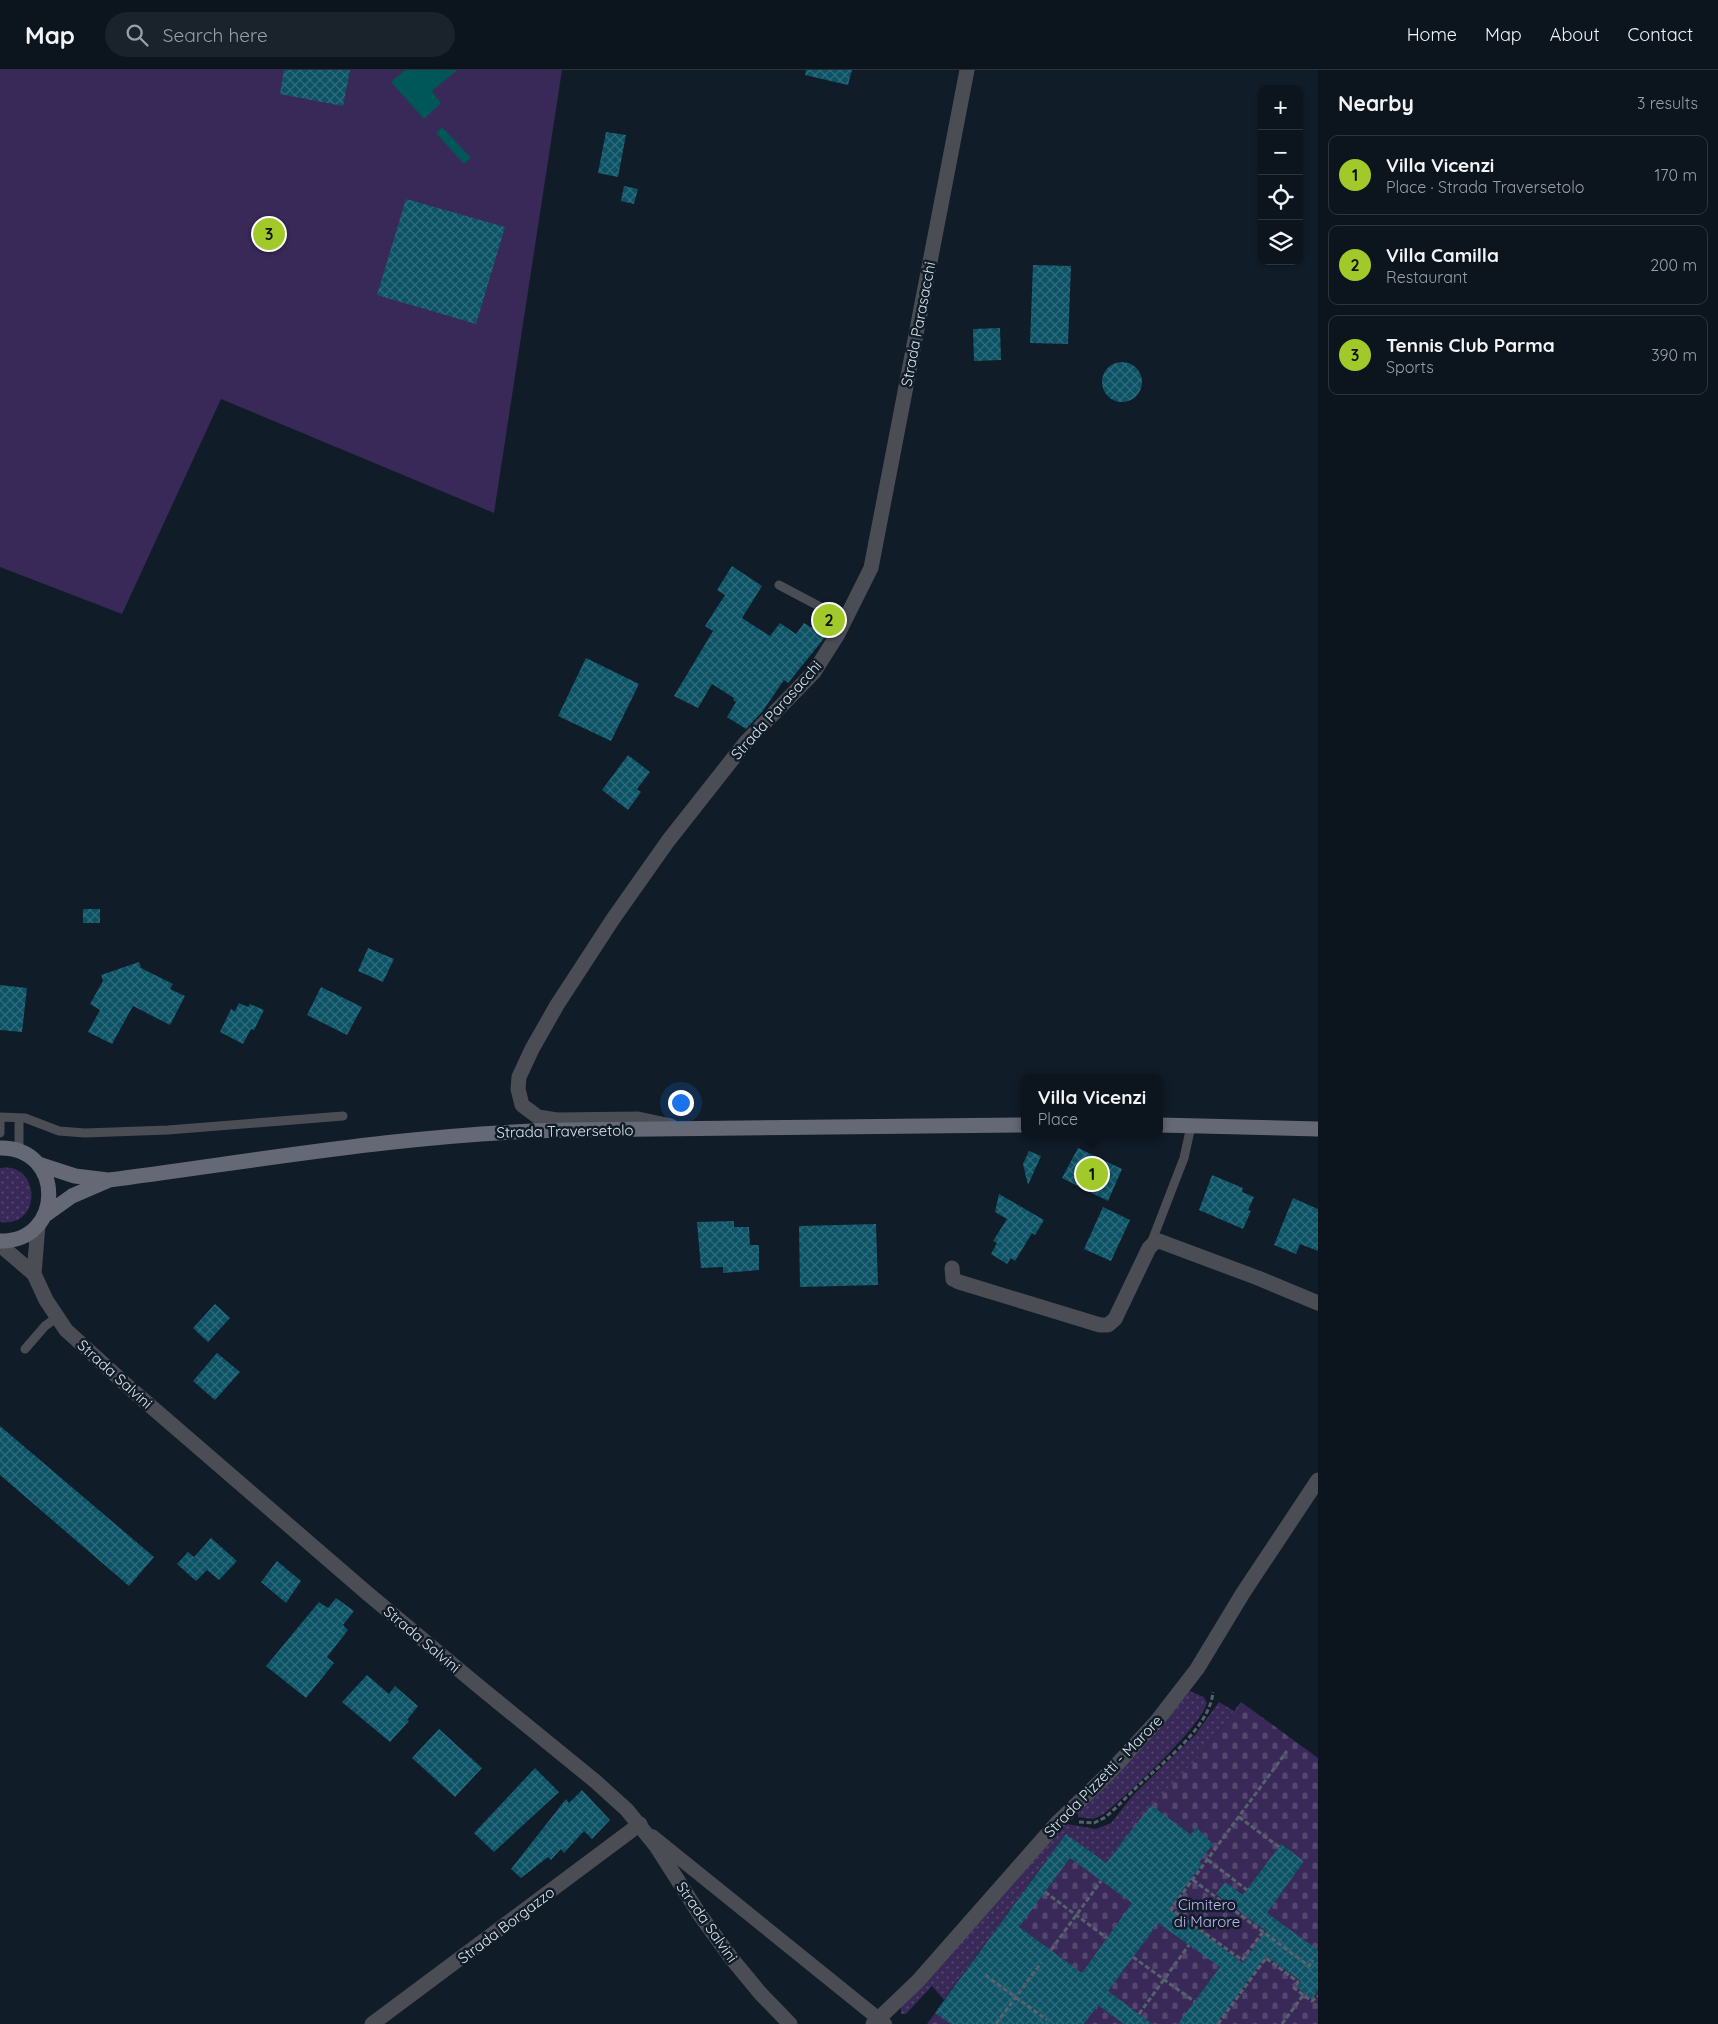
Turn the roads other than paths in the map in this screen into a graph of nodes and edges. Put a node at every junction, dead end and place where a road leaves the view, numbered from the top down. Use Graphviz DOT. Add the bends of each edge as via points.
graph roads {
  1 [pos="967,70"];
  2 [pos="779,585"];
  3 [pos="845,620"];
  4 [pos="343,1116"];
  5 [pos="0,1117"];
  6 [pos="19,1118"];
  7 [pos="1021,1125"];
  8 [pos="1163,1126"];
  9 [pos="1191,1126"];
  10 [pos="687,1129"];
  11 [pos="1318,1129"];
  12 [pos="0,1133"];
  13 [pos="0,1148"];
  14 [pos="19,1150"];
  15 [pos="38,1164"];
  16 [pos="109,1180"];
  17 [pos="41,1221"];
  18 [pos="0,1241"];
  19 [pos="0,1245"];
  20 [pos="1149,1248"];
  21 [pos="952,1268"];
  22 [pos="34,1274"];
  23 [pos="1318,1304"];
  24 [pos="56,1318"];
  25 [pos="25,1349"];
  26 [pos="1318,1480"];
  27 [pos="640,1824"];
  28 [pos="879,2022"];
  29 [pos="372,2024"];
  30 [pos="790,2024"];
  1 -- 3 [label="street, Strada Parasacchi" via="871,568"];
  2 -- 3 [label="lane"];
  3 -- 10 [label="street, Strada Parasacchi" via="814,672 746,742 618,911 557,1005 519,1077 522,1105 538,1117 557,1120 638,1119"];
  4 -- 6 [label="lane" via="85,1133 59,1131"];
  5 -- 6 [label="lane"];
  5 -- 12 [label="lane"];
  6 -- 14 [label="lane"];
  7 -- 10 [label="main road, Strada Traversetolo"];
  8 -- 9 [label="main road"];
  9 -- 11 [label="main road"];
  9 -- 20 [label="lane" via="1184,1158"];
  10 -- 16 [label="main road, Strada Traversetolo" via="520,1130 434,1136"];
  13 -- 14 [label="main road"];
  14 -- 15 [label="main road, Strada Traversetolo"];
  15 -- 16 [label="main road, Strada Traversetolo" via="75,1176"];
  15 -- 17 [label="main road, Strada Traversetolo" via="49,1184 50,1195"];
  16 -- 17 [label="main road, Strada Traversetolo" via="72,1196"];
  17 -- 18 [label="main road, Strada Traversetolo" via="21,1238"];
  17 -- 22 [label="street, Strada Salvini"];
  19 -- 22 [label="street, Strada Salvini"];
  20 -- 21 [label="street" via="1115,1319 1108,1325 959,1282 953,1279"];
  20 -- 23 [label="street" via="1154,1243 1165,1243"];
  22 -- 24 [label="street, Strada Salvini"];
  24 -- 25 [label="lane"];
  24 -- 27 [label="street, Strada Salvini" via="181,1432 405,1625 595,1781"];
  26 -- 28 [label="street, Strada Pizzetti - Marore" via="1186,1684 1139,1741 1066,1814"];
  27 -- 28 [label="street"];
  27 -- 29 [label="street, Strada Borgazzo"];
  27 -- 30 [label="street, Strada Salvini" via="732,1959"];
}
